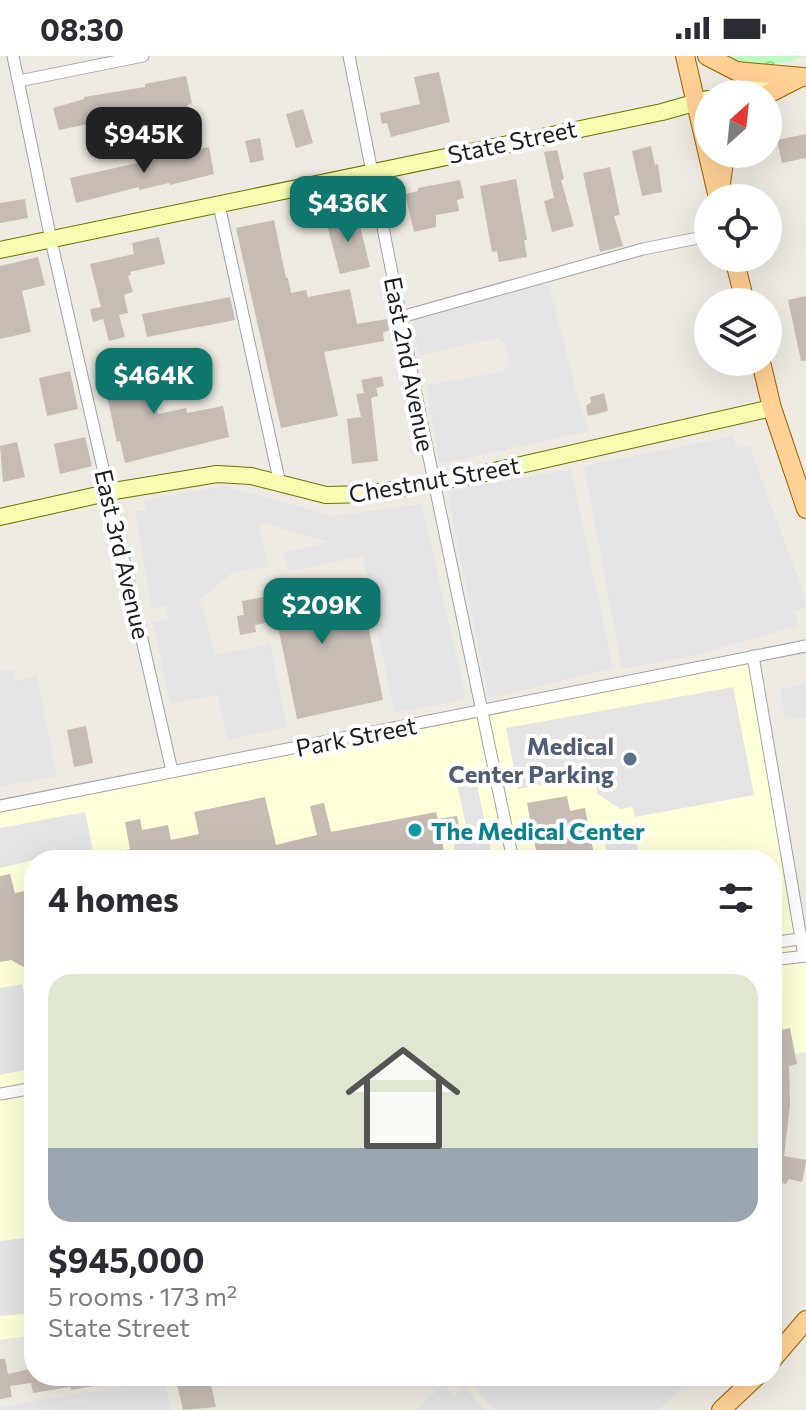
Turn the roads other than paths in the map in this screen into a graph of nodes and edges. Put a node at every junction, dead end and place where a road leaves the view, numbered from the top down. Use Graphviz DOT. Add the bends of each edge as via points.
graph roads {
  1 [pos="13,56"];
  2 [pos="143,56"];
  3 [pos="349,56"];
  4 [pos="685,56"];
  5 [pos="707,56"];
  6 [pos="804,76"];
  7 [pos="19,81"];
  8 [pos="694,81"];
  9 [pos="782,81"];
  10 [pos="782,87"];
  11 [pos="694,102"];
  12 [pos="372,171"];
  13 [pos="219,205"];
  14 [pos="694,239"];
  15 [pos="51,240"];
  16 [pos="0,250"];
  17 [pos="401,317"];
  18 [pos="764,376"];
  19 [pos="772,408"];
  20 [pos="435,482"];
  21 [pos="280,484"];
  22 [pos="109,493"];
  23 [pos="806,509"];
  24 [pos="0,517"];
  25 [pos="806,646"];
  26 [pos="753,656"];
  27 [pos="483,711"];
  28 [pos="172,771"];
  29 [pos="0,806"];
  30 [pos="511,850"];
  31 [pos="803,938"];
  32 [pos="782,941"];
  33 [pos="805,956"];
  34 [pos="782,959"];
  35 [pos="24,1090"];
  36 [pos="0,1094"];
  37 [pos="806,1320"];
  38 [pos="782,1348"];
  39 [pos="746,1386"];
  40 [pos="721,1410"];
  1 -- 7 [label="street, East 3rd Avenue"];
  2 -- 7 [label="street"];
  3 -- 12 [label="street, East 2nd Avenue"];
  4 -- 8 [label="main road"];
  5 -- 6 [label="main road" via="736,71"];
  6 -- 9 [label="street"];
  6 -- 10 [label="main road"];
  7 -- 15 [label="street, East 3rd Avenue"];
  11 -- 12 [label="street, State Street"];
  12 -- 13 [label="street, State Street"];
  12 -- 17 [label="street, East 2nd Avenue"];
  13 -- 15 [label="street, State Street"];
  13 -- 21 [label="street"];
  14 -- 17 [label="street"];
  15 -- 16 [label="street, State Street"];
  15 -- 22 [label="street, East 3rd Avenue"];
  17 -- 20 [label="street, East 2nd Avenue"];
  18 -- 19 [label="main road"];
  19 -- 20 [label="street, Chestnut Street"];
  19 -- 23 [label="main road"];
  20 -- 21 [label="street, Chestnut Street" via="336,496"];
  20 -- 27 [label="street, East 2nd Avenue"];
  21 -- 22 [label="street, Chestnut Street" via="217,474"];
  22 -- 24 [label="street, Chestnut Street"];
  22 -- 28 [label="street, East 3rd Avenue"];
  25 -- 26 [label="street, Park Street"];
  26 -- 27 [label="street, Park Street"];
  26 -- 31 [label="street"];
  27 -- 28 [label="street, Park Street"];
  27 -- 30 [label="street, East 2nd Avenue"];
  28 -- 29 [label="street, Park Street"];
  31 -- 32 [label="street"];
  31 -- 33 [label="street"];
  33 -- 34 [label="street"];
  35 -- 36 [label="street"];
  37 -- 38 [label="main road"];
  39 -- 40 [label="main road"];
}
